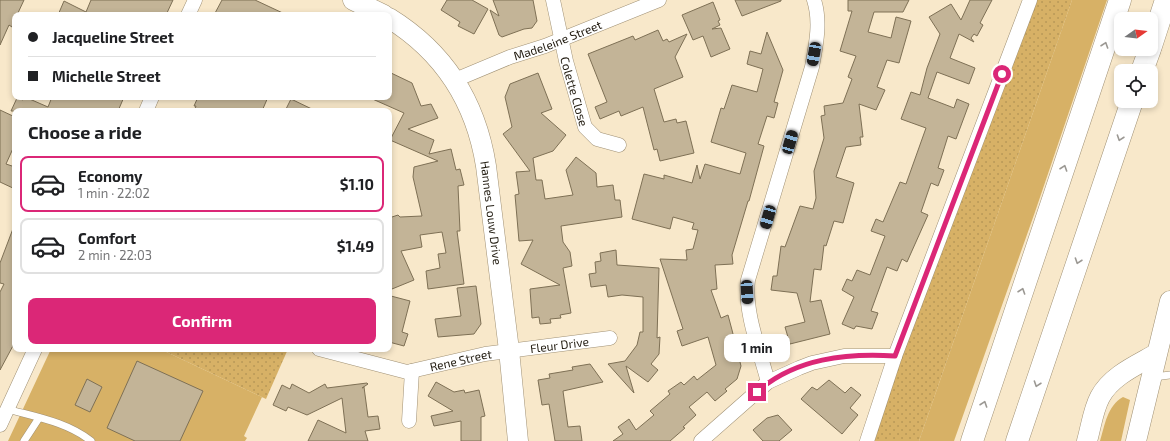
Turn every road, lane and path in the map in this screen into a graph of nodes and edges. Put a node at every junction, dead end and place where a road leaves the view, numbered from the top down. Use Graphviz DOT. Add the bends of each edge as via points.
graph roads {
  1 [pos="195,0"];
  2 [pos="353,0"];
  3 [pos="553,0"];
  4 [pos="659,0"];
  5 [pos="814,0"];
  6 [pos="1030,0"];
  7 [pos="1120,0"];
  8 [pos="1166,0"];
  9 [pos="189,12"];
  10 [pos="378,12"];
  11 [pos="392,20"];
  12 [pos="1158,25"];
  13 [pos="561,40"];
  14 [pos="455,80"];
  15 [pos="1130,108"];
  16 [pos="619,145"];
  17 [pos="1170,300"];
  18 [pos="610,338"];
  19 [pos="509,350"];
  20 [pos="33,352"];
  21 [pos="344,352"];
  22 [pos="360,354"];
  23 [pos="1160,354"];
  24 [pos="895,356"];
  25 [pos="1129,370"];
  26 [pos="412,371"];
  27 [pos="1160,376"];
  28 [pos="768,382"];
  29 [pos="4,407"];
  30 [pos="39,418"];
  31 [pos="409,421"];
  32 [pos="0,425"];
  33 [pos="24,441"];
  34 [pos="91,441"];
  35 [pos="518,441"];
  36 [pos="701,441"];
  37 [pos="867,441"];
  38 [pos="972,441"];
  39 [pos="1018,441"];
  40 [pos="1087,441"];
  41 [pos="1136,441"];
  1 -- 9 [label="street"];
  2 -- 10 [label="street"];
  3 -- 13 [label="street, Colette Close"];
  4 -- 13 [label="street, Madeleine Street"];
  5 -- 28 [label="street" via="818,20 812,67 748,280 749,308"];
  6 -- 24 [label="street"];
  38 -- 7 [label="highway, one-way"];
  8 -- 12 [label="highway"];
  11 -- 14 [label="street, Hannes Louw Drive" via="424,46"];
  13 -- 14 [label="street, Madeleine Street" via="510,57"];
  13 -- 16 [label="street, Colette Close" via="585,127 597,140"];
  14 -- 19 [label="street, Hannes Louw Drive" via="471,111 484,151"];
  15 -- 39 [label="highway, one-way"];
  17 -- 23 [label="street"];
  18 -- 19 [label="street, Fleur Drive"];
  19 -- 26 [label="street, Rene Street" via="467,357"];
  19 -- 35 [label="street, Hannes Louw Drive"];
  20 -- 29 [label="street"];
  21 -- 22 [label="street, Rene Street"];
  22 -- 26 [label="street, Rene Street" via="402,372"];
  23 -- 25 [label="street"];
  23 -- 27 [label="street"];
  24 -- 28 [label="street" via="856,355 833,358 812,363"];
  24 -- 37 [label="street"];
  25 -- 27 [label="street"];
  25 -- 40 [label="street" via="1103,392"];
  26 -- 31 [label="street, Rene Street"];
  27 -- 41 [label="street"];
  28 -- 36 [label="street"];
  29 -- 30 [label="lane"];
  29 -- 32 [label="street"];
  30 -- 33 [label="lane"];
  30 -- 34 [label="lane" via="70,429"];
}
